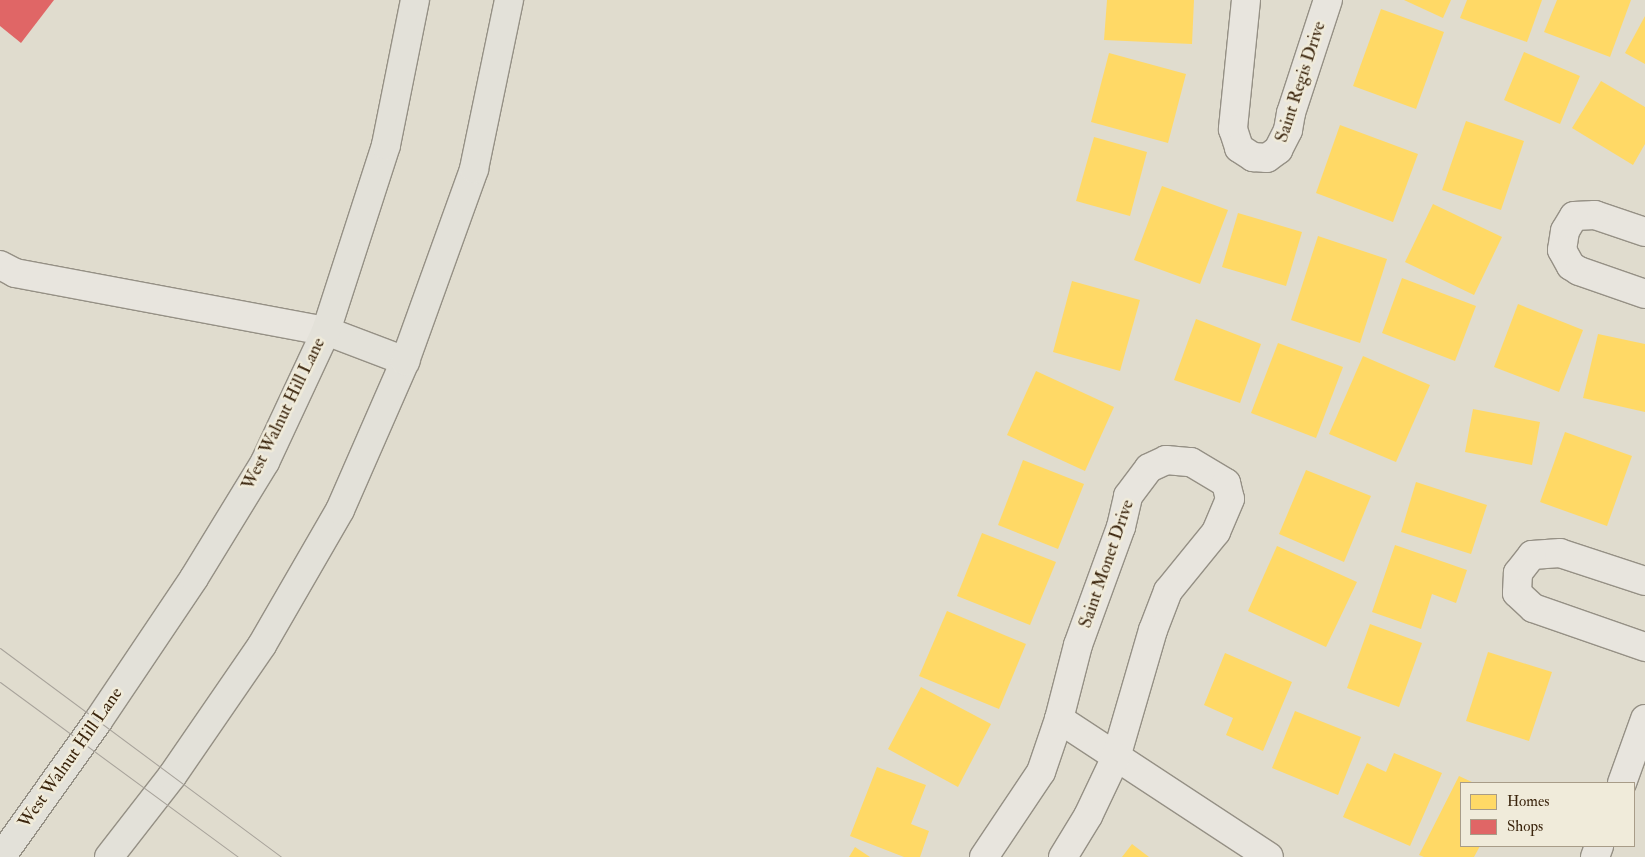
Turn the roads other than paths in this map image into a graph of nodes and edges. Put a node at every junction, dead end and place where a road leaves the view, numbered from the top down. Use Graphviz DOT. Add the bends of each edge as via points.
graph roads {
  1 [pos="415,0"];
  2 [pos="509,0"];
  3 [pos="1246,0"];
  4 [pos="1328,0"];
  5 [pos="1645,232"];
  6 [pos="0,265"];
  7 [pos="1645,294"];
  8 [pos="326,331"];
  9 [pos="405,361"];
  10 [pos="1645,581"];
  11 [pos="1645,646"];
  12 [pos="1060,719"];
  13 [pos="1645,719"];
  14 [pos="1116,757"];
  15 [pos="1622,782"];
  16 [pos="1,857"];
  17 [pos="110,857"];
  18 [pos="984,857"];
  19 [pos="1063,857"];
  20 [pos="1269,857"];
  1 -- 8 [label="main road, West Walnut Hill Lane" via="386,145"];
  2 -- 9 [label="main road" via="474,170"];
  3 -- 4 [label="street, Saint Regis Drive" via="1233,129 1239,148 1254,157 1267,158 1278,150 1288,130"];
  5 -- 7 [label="street" via="1595,215 1574,216 1565,231 1562,250 1571,266 1579,271"];
  6 -- 8 [label="street" via="15,273"];
  8 -- 9 [label="main road"];
  8 -- 16 [label="main road, West Walnut Hill Lane" via="265,462 194,578"];
  9 -- 17 [label="main road" via="340,510 262,645 172,776"];
  10 -- 11 [label="street" via="1560,553 1532,555 1518,573 1517,594 1533,608"];
  12 -- 14 [label="street"];
  12 -- 14 [label="street, Saint Monet Drive" via="1078,645 1121,527 1128,496 1149,468 1166,460 1191,462 1216,475 1226,482 1230,499 1216,532 1168,591 1153,630"];
  12 -- 18 [label="street, Saint Monet Drive" via="1041,772"];
  13 -- 15 [label="street"];
  14 -- 19 [label="street, Saint Monet Drive" via="1088,816"];
  14 -- 20 [label="street"];
}
